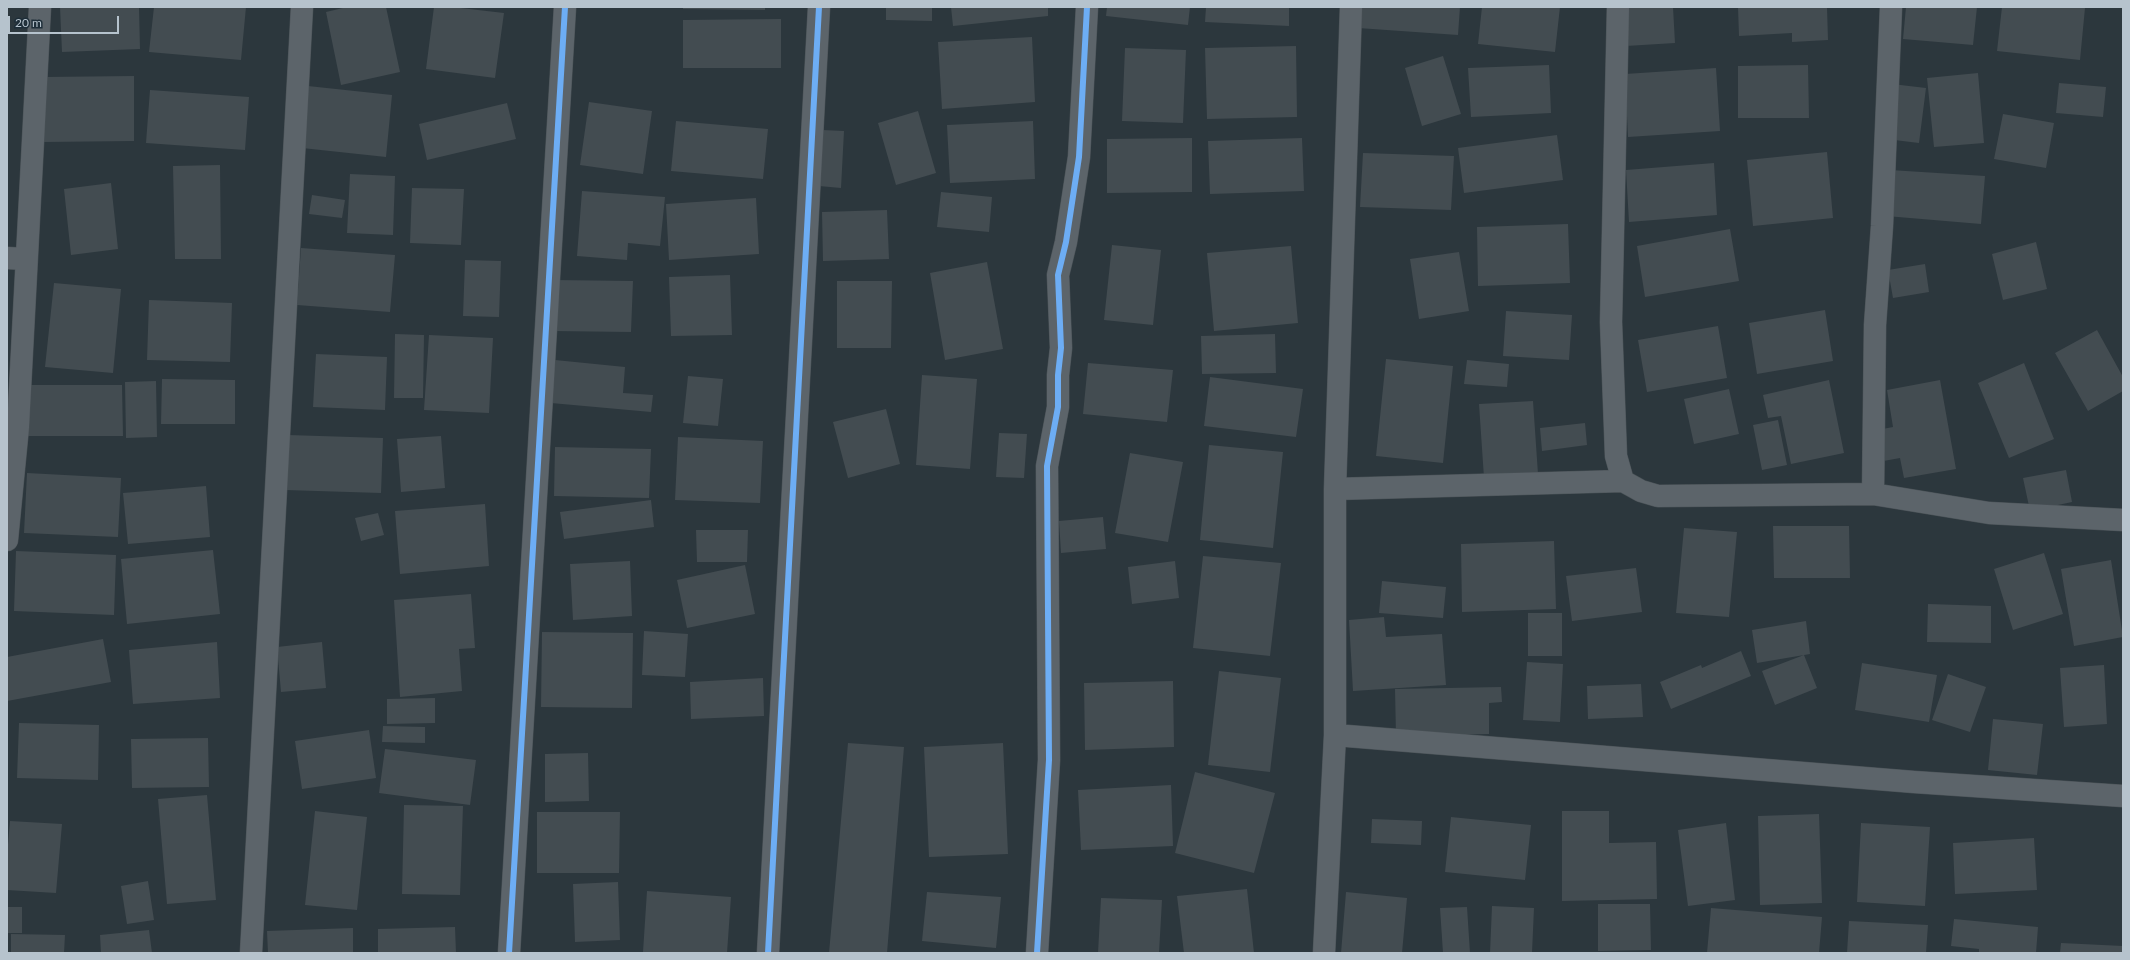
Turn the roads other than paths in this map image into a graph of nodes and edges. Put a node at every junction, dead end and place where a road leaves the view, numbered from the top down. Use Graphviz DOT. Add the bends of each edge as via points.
graph roads {
  1 [pos="40,7"];
  2 [pos="302,7"];
  3 [pos="565,7"];
  4 [pos="819,7"];
  5 [pos="1087,7"];
  6 [pos="1351,7"];
  7 [pos="1618,7"];
  8 [pos="1891,7"];
  9 [pos="17,259"];
  10 [pos="1623,480"];
  11 [pos="1335,489"];
  12 [pos="1873,494"];
  13 [pos="2123,520"];
  14 [pos="7,540"];
  15 [pos="1335,735"];
  16 [pos="2123,796"];
  17 [pos="251,953"];
  18 [pos="509,953"];
  19 [pos="768,953"];
  20 [pos="1037,953"];
  21 [pos="1324,953"];
  1 -- 9 [label="street"];
  2 -- 17 [label="street"];
  3 -- 18 [label="street"];
  4 -- 19 [label="street"];
  5 -- 20 [label="street" via="1079,157 1066,242 1058,275 1061,348 1058,407 1047,466 1049,760"];
  6 -- 11 [label="street"];
  7 -- 10 [label="street" via="1611,322 1616,456"];
  8 -- 12 [label="street" via="1882,226 1875,325"];
  9 -- 14 [label="street" via="18,427"];
  10 -- 11 [label="street"];
  10 -- 12 [label="street" via="1641,491 1658,496"];
  11 -- 15 [label="street"];
  12 -- 13 [label="street" via="1989,513"];
  15 -- 16 [label="street" via="1906,782"];
  15 -- 21 [label="street"];
}
